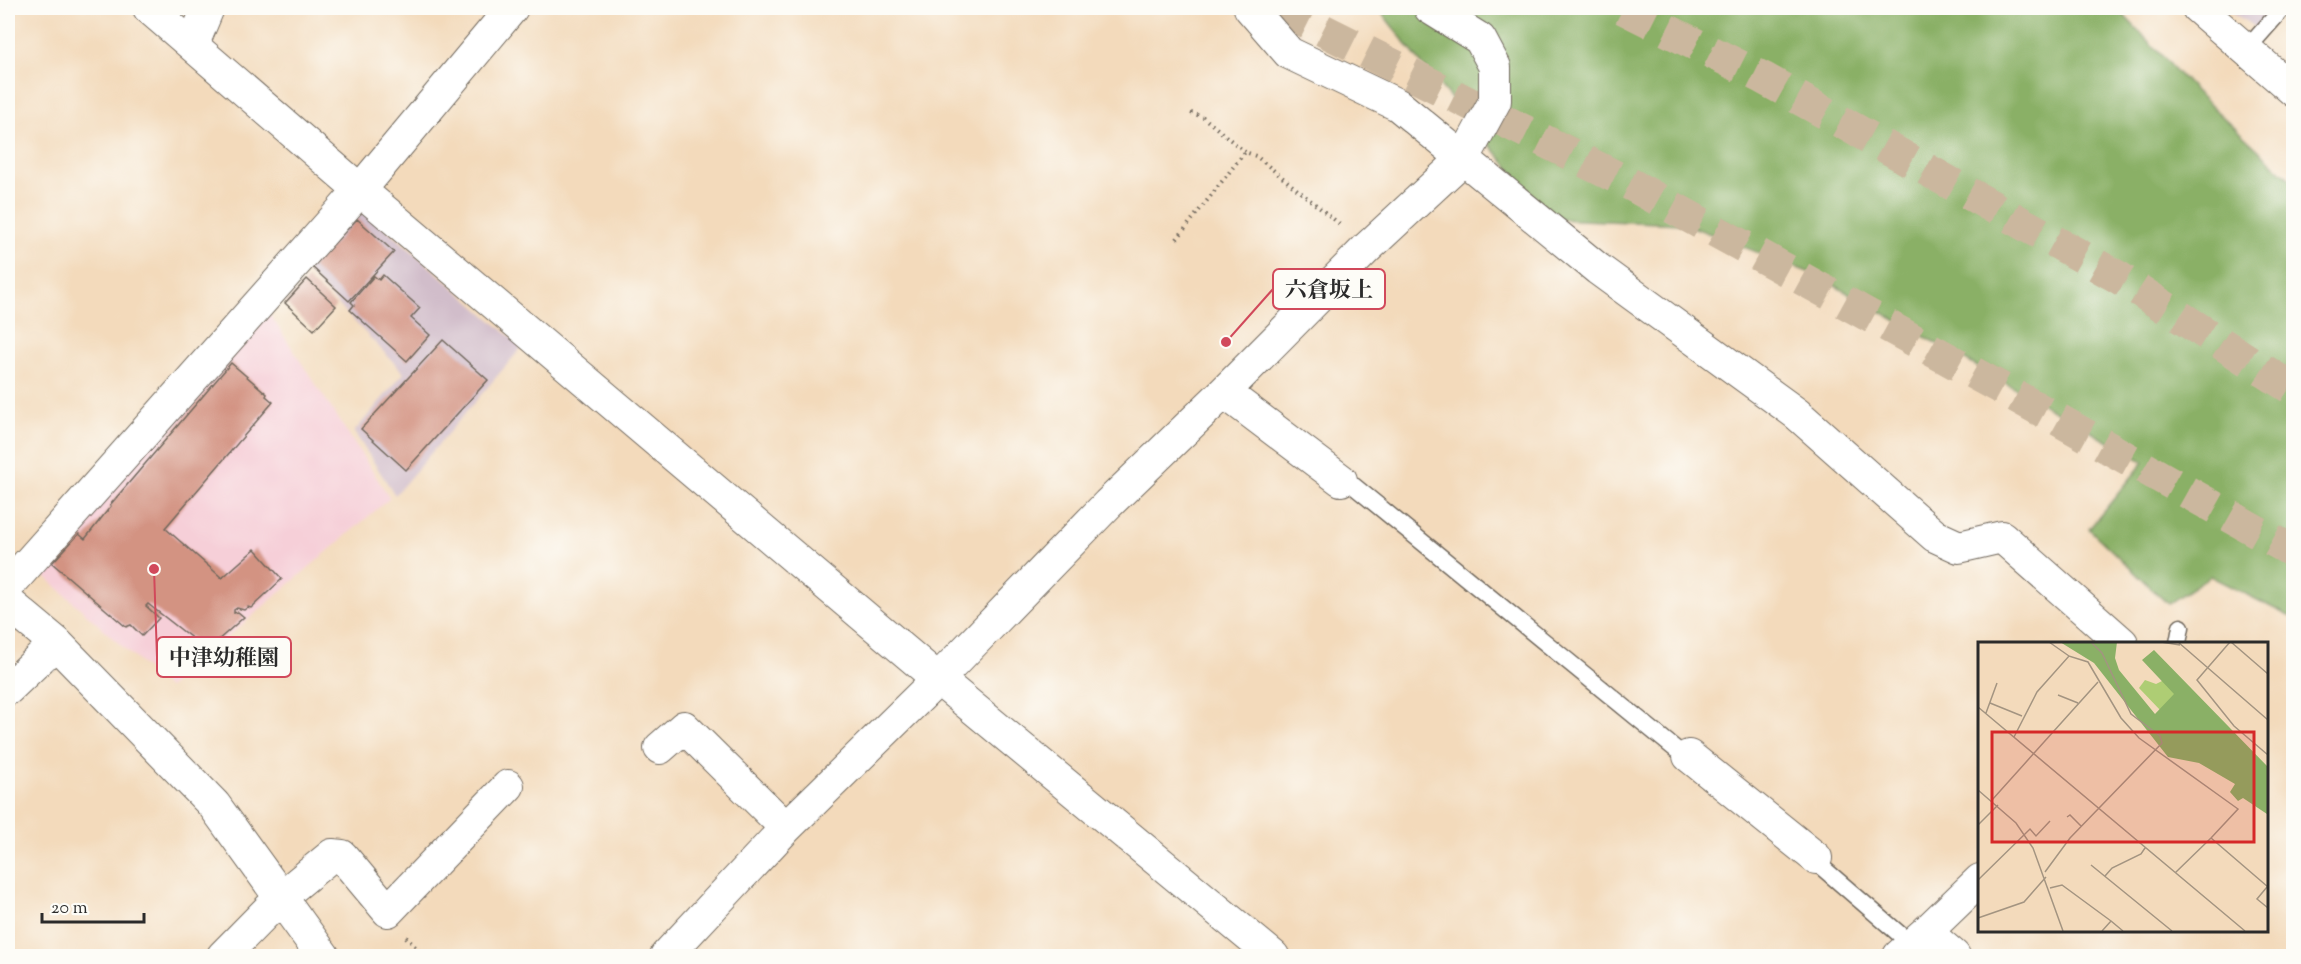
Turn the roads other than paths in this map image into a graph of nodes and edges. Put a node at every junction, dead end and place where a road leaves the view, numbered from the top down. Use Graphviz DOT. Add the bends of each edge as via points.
graph roads {
  1 [pos="149,8"];
  2 [pos="208,8"];
  3 [pos="512,8"];
  4 [pos="1250,8"];
  5 [pos="1430,8"];
  6 [pos="2198,8"];
  7 [pos="2283,8"];
  8 [pos="193,44"];
  9 [pos="2246,50"];
  10 [pos="2294,91"];
  11 [pos="1464,158"];
  12 [pos="360,190"];
  13 [pos="1224,392"];
  14 [pos="1341,480"];
  15 [pos="8,586"];
  16 [pos="8,603"];
  17 [pos="2121,642"];
  18 [pos="56,643"];
  19 [pos="938,679"];
  20 [pos="8,689"];
  21 [pos="660,748"];
  22 [pos="1689,756"];
  23 [pos="508,786"];
  24 [pos="786,828"];
  25 [pos="1816,858"];
  26 [pos="1978,882"];
  27 [pos="281,897"];
  28 [pos="1912,944"];
  29 [pos="223,957"];
  30 [pos="323,957"];
  31 [pos="666,957"];
  32 [pos="1273,957"];
  33 [pos="1954,957"];
  1 -- 8 [label="street"];
  2 -- 8 [label="street"];
  3 -- 12 [label="street"];
  4 -- 11 [label="street" via="1289,53 1398,105"];
  5 -- 11 [label="street" via="1480,39 1495,68 1495,101"];
  6 -- 9 [label="street"];
  7 -- 9 [label="lane"];
  8 -- 12 [label="street"];
  9 -- 10 [label="street"];
  11 -- 13 [label="street" via="1367,248"];
  11 -- 17 [label="street" via="1598,269 1797,414 1935,536 1959,546 2002,537"];
  12 -- 15 [label="street"];
  12 -- 19 [label="street"];
  13 -- 14 [label="street"];
  13 -- 19 [label="street" via="1108,504"];
  14 -- 22 [label="lane" via="1349,482 1684,756"];
  16 -- 18 [label="street"];
  18 -- 20 [label="street"];
  18 -- 27 [label="street" via="214,805"];
  19 -- 24 [label="street"];
  19 -- 32 [label="street"];
  21 -- 24 [label="street" via="684,727"];
  22 -- 25 [label="street"];
  23 -- 27 [label="street" via="388,911 342,856 332,855"];
  24 -- 31 [label="street"];
  25 -- 28 [label="lane" via="1817,863"];
  26 -- 28 [label="street"];
  27 -- 29 [label="street"];
  27 -- 30 [label="street"];
  28 -- 33 [label="street"];
}
